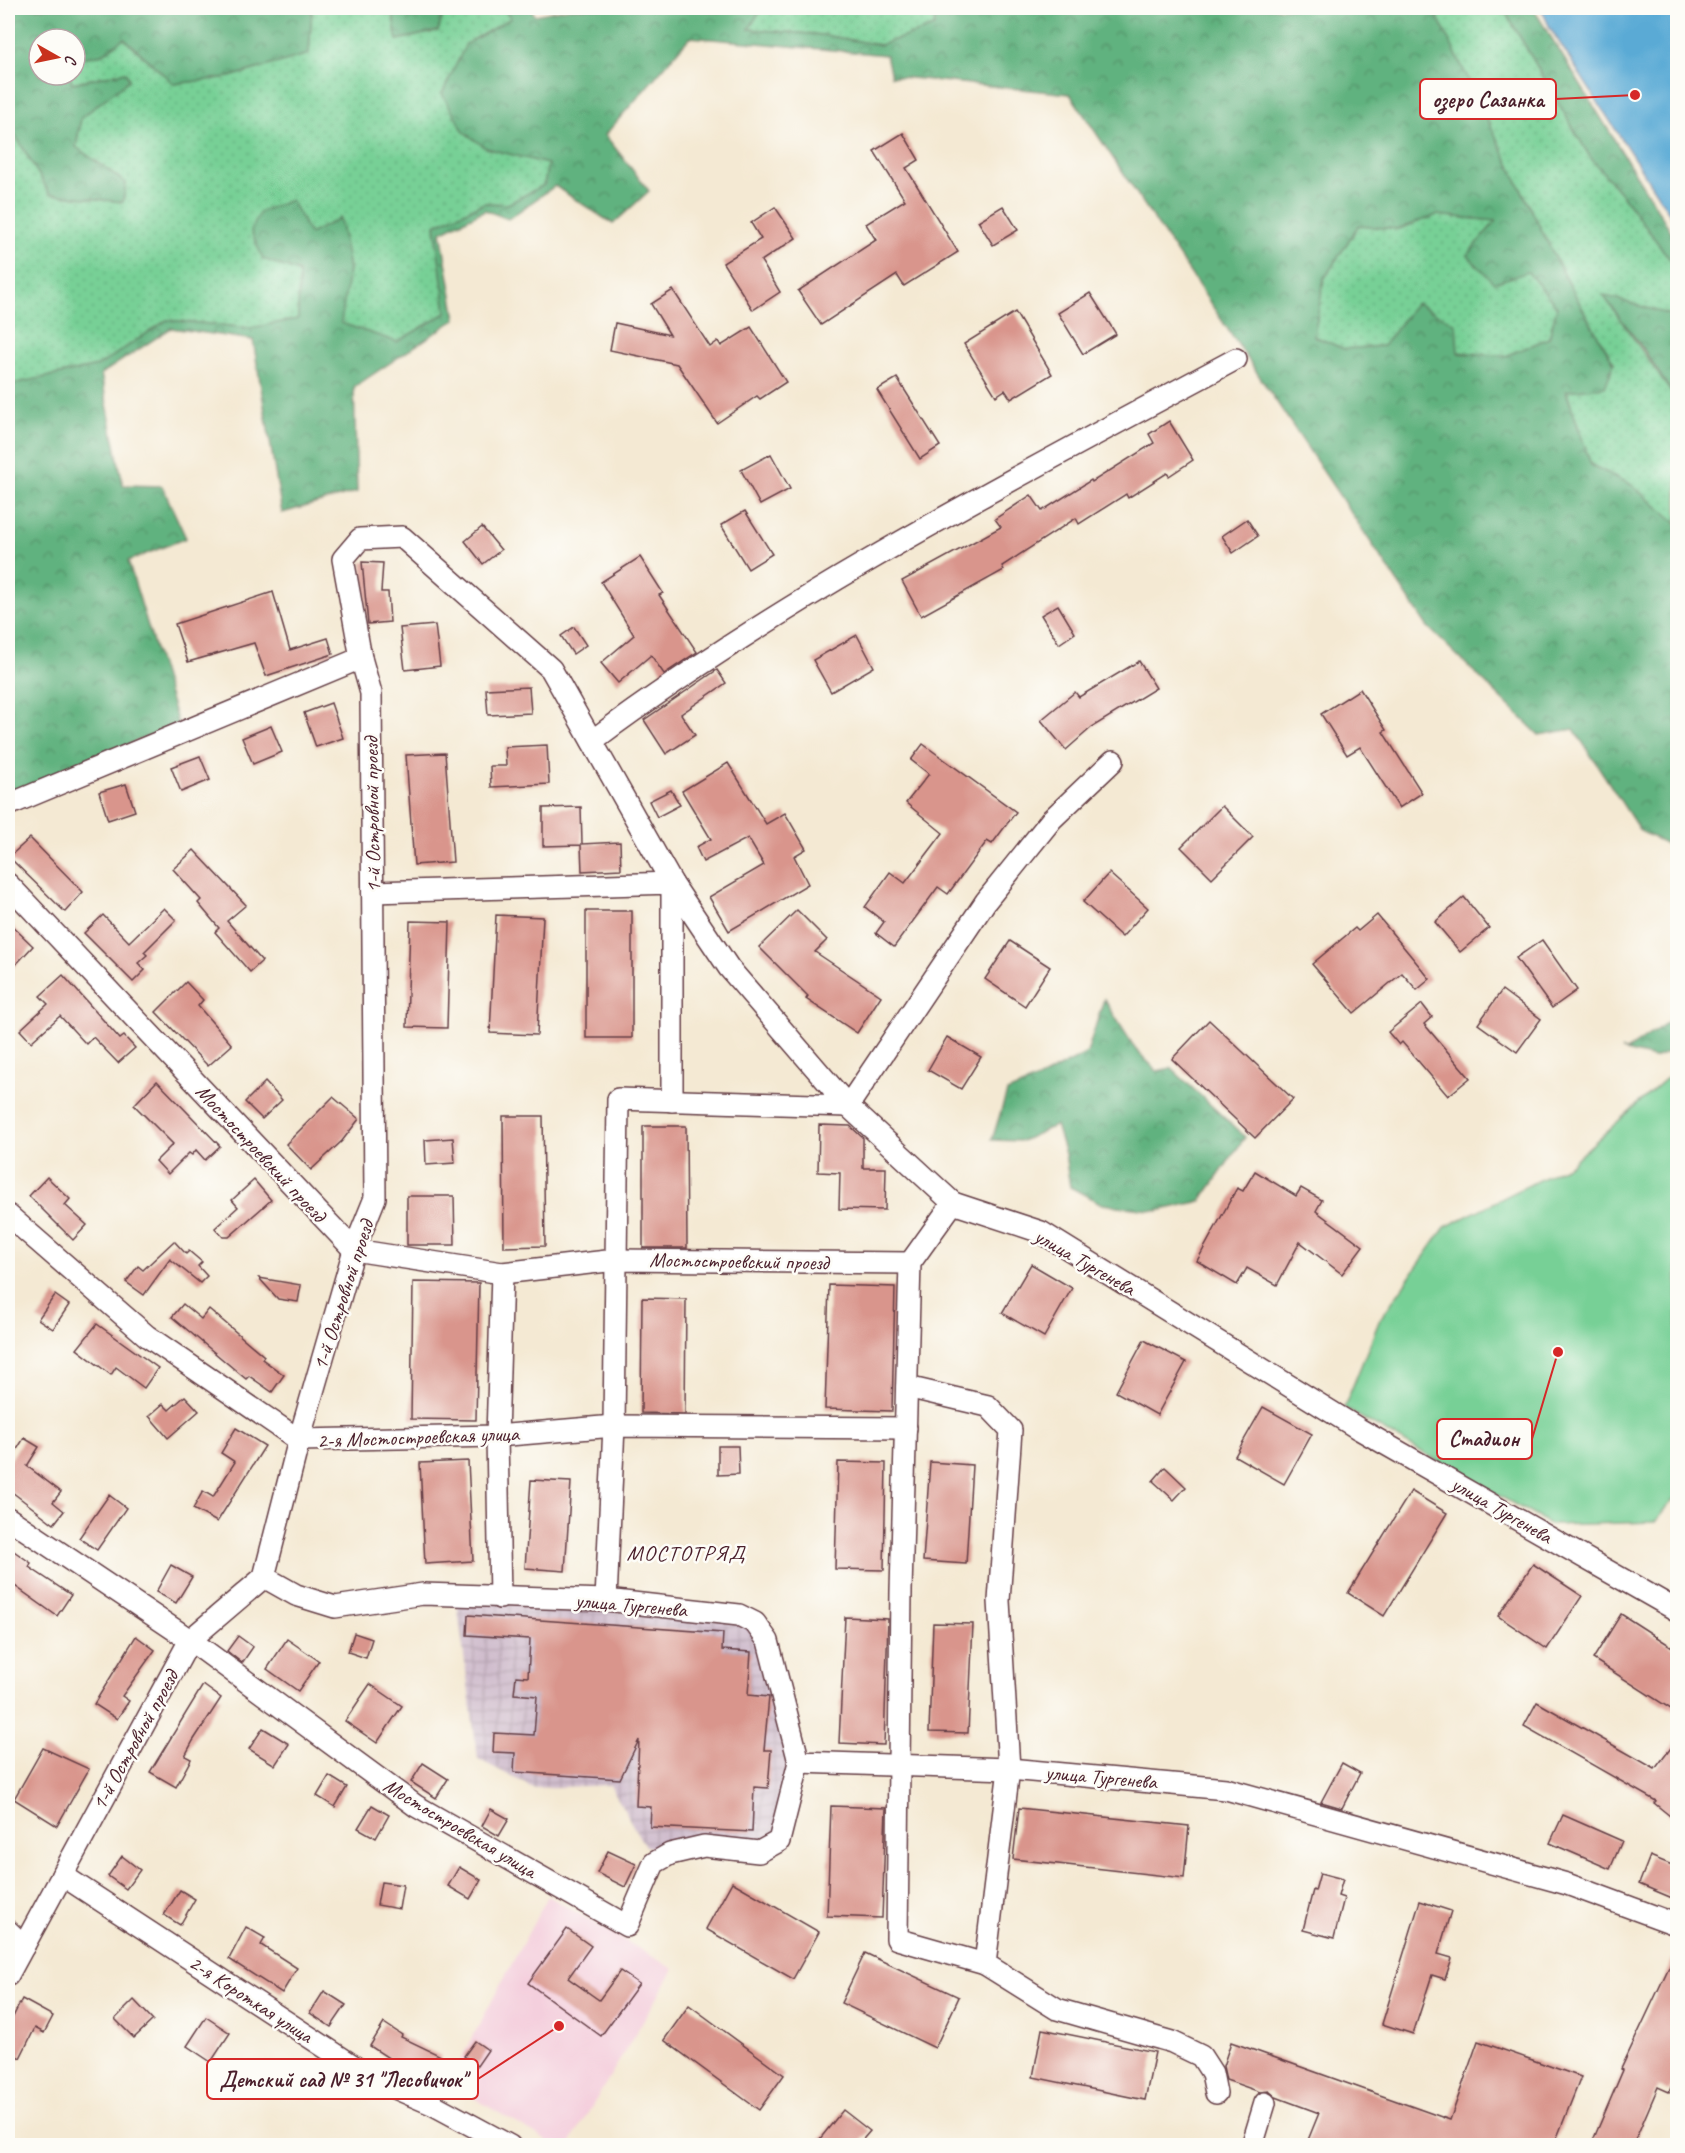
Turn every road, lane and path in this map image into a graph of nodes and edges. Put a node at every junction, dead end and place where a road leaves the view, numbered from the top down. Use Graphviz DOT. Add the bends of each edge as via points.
graph roads {
  1 [pos="1236,359"];
  2 [pos="361,658"];
  3 [pos="592,741"];
  4 [pos="1113,761"];
  5 [pos="8,805"];
  6 [pos="672,883"];
  7 [pos="8,884"];
  8 [pos="373,892"];
  9 [pos="672,1101"];
  10 [pos="849,1106"];
  11 [pos="952,1203"];
  12 [pos="8,1215"];
  13 [pos="354,1250"];
  14 [pos="616,1260"];
  15 [pos="910,1263"];
  16 [pos="502,1273"];
  17 [pos="907,1387"];
  18 [pos="614,1426"];
  19 [pos="906,1428"];
  20 [pos="497,1436"];
  21 [pos="298,1440"];
  22 [pos="8,1518"];
  23 [pos="264,1577"];
  24 [pos="500,1598"];
  25 [pos="606,1600"];
  26 [pos="1677,1611"];
  27 [pos="190,1641"];
  28 [pos="799,1762"];
  29 [pos="899,1767"];
  30 [pos="1009,1769"];
  31 [pos="62,1875"];
  32 [pos="1677,1925"];
  33 [pos="8,1931"];
  34 [pos="24,1946"];
  35 [pos="985,1964"];
  36 [pos="8,1975"];
  37 [pos="1216,2093"];
  38 [pos="1265,2103"];
  39 [pos="510,2145"];
  40 [pos="1252,2145"];
  1 -- 3 [label="street" via="987,493 740,638"];
  2 -- 3 [label="street, 1-й Островной проезд" via="343,559 360,538 402,537 551,669"];
  2 -- 5 [label="street"];
  2 -- 8 [label="street, 1-й Островной проезд" via="371,693"];
  3 -- 6 [label="street"];
  4 -- 10 [label="street" via="1053,819 986,901"];
  6 -- 8 [label="street"];
  6 -- 9 [label="street"];
  6 -- 10 [label="street" via="729,968"];
  7 -- 13 [label="street, Мостостроевский проезд"];
  8 -- 13 [label="street, 1-й Островной проезд" via="375,1198"];
  9 -- 10 [label="street"];
  9 -- 14 [label="street" via="618,1099"];
  10 -- 11 [label="street"];
  11 -- 15 [label="street"];
  11 -- 26 [label="street, улица Тургенева" via="1041,1232 1359,1429"];
  12 -- 21 [label="street, 2-я Мостостроевская улица" via="147,1336"];
  13 -- 16 [label="street, Мостостроевский проезд"];
  13 -- 21 [label="street, 1-й Островной проезд"];
  14 -- 15 [label="street, Мостостроевский проезд"];
  14 -- 16 [label="street, Мостостроевский проезд"];
  14 -- 18 [label="street"];
  15 -- 17 [label="street"];
  16 -- 20 [label="street"];
  17 -- 19 [label="street"];
  17 -- 30 [label="street" via="988,1406 1011,1430 999,1601"];
  18 -- 19 [label="street, 2-я Мостостроевская улица"];
  18 -- 20 [label="street, 2-я Мостостроевская улица"];
  18 -- 25 [label="street"];
  19 -- 29 [label="street"];
  20 -- 21 [label="street, 2-я Мостостроевская улица"];
  20 -- 24 [label="street"];
  21 -- 23 [label="street, 1-й Островной проезд"];
  22 -- 27 [label="street, Мостостроевская улица"];
  23 -- 24 [label="street, улица Тургенева" via="297,1595 335,1607 423,1594"];
  23 -- 27 [label="street, 1-й Островной проезд"];
  24 -- 25 [label="street, улица Тургенева"];
  25 -- 28 [label="street, улица Тургенева" via="739,1615 755,1623 768,1641"];
  27 -- 28 [label="street, Мостостроевская улица" via="416,1806 627,1926 654,1863 670,1854 704,1846 759,1852 779,1841"];
  27 -- 31 [label="street, 1-й Островной проезд"];
  28 -- 29 [label="street, улица Тургенева"];
  29 -- 30 [label="street, улица Тургенева"];
  29 -- 35 [label="street" via="897,1939"];
  30 -- 32 [label="street, улица Тургенева" via="1226,1788 1567,1884"];
  30 -- 35 [label="street"];
  31 -- 34 [label="street, 1-й Островной проезд"];
  31 -- 39 [label="street, 2-я Короткая улица" via="372,2078"];
  33 -- 34 [label="street"];
  34 -- 36 [label="street, 1-й Островной проезд"];
  35 -- 37 [label="street" via="1057,2009 1172,2042 1201,2056 1212,2073"];
  38 -- 40 [label="street"];
}
